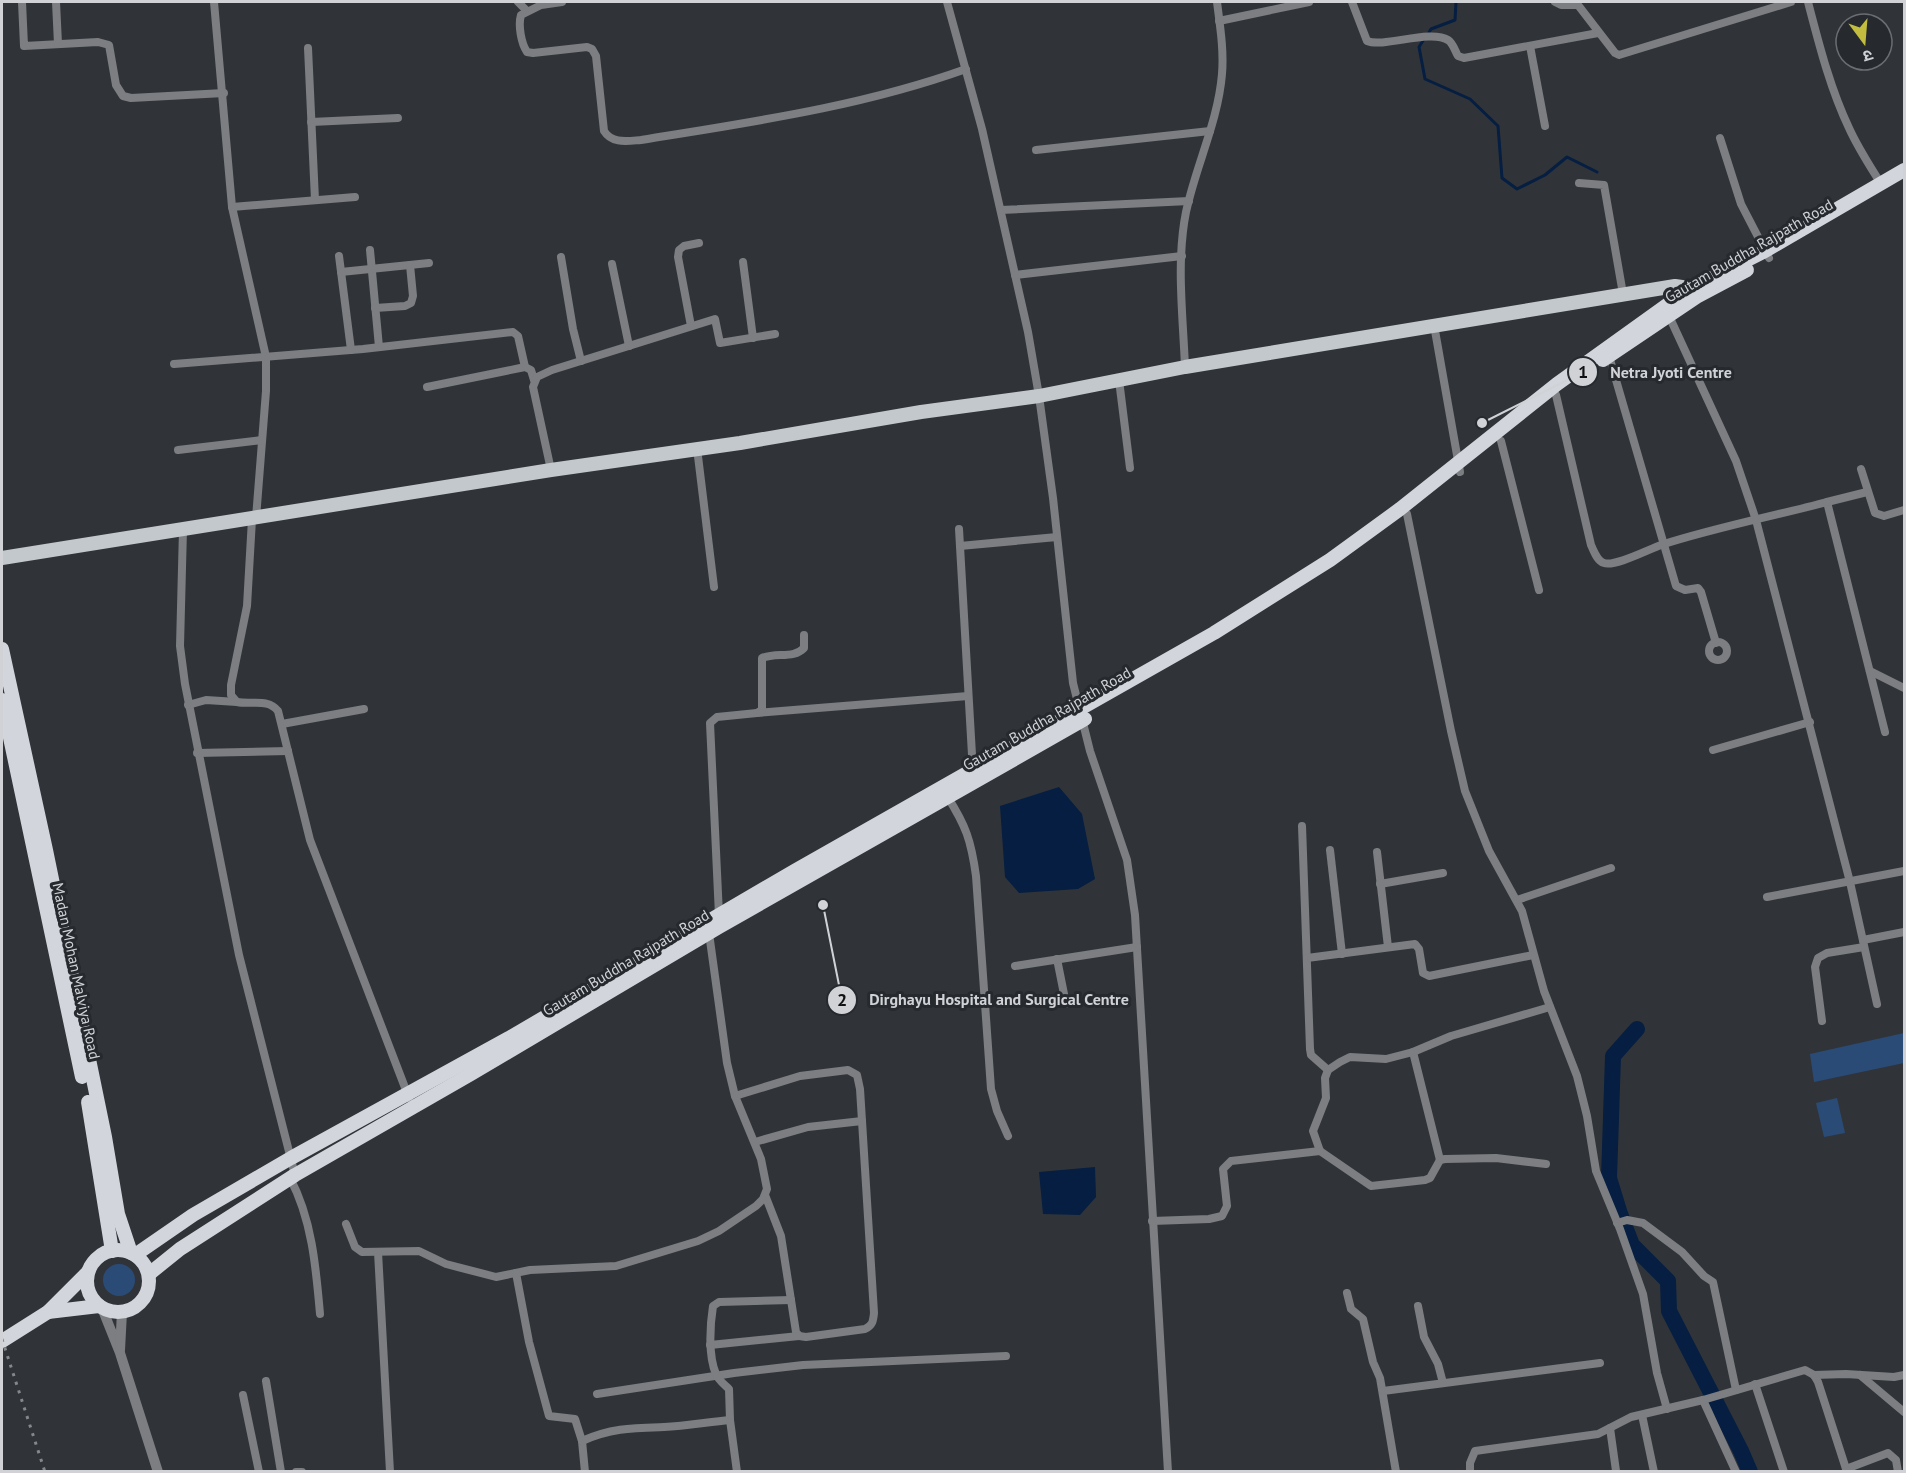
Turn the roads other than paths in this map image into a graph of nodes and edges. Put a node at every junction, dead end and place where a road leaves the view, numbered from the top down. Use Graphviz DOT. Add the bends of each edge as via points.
graph roads {
  1 [pos="22,2"];
  2 [pos="56,2"];
  3 [pos="214,2"];
  4 [pos="518,2"];
  5 [pos="562,2"];
  6 [pos="947,2"];
  7 [pos="1217,2"];
  8 [pos="1309,2"];
  9 [pos="1352,2"];
  10 [pos="1555,2"];
  11 [pos="1791,2"];
  12 [pos="1808,2"];
  13 [pos="527,11"];
  14 [pos="1220,21"];
  15 [pos="1598,33"];
  16 [pos="58,44"];
  17 [pos="1530,46"];
  18 [pos="308,48"];
  19 [pos="966,69"];
  20 [pos="224,93"];
  21 [pos="398,118"];
  22 [pos="311,123"];
  23 [pos="1545,126"];
  24 [pos="1210,131"];
  25 [pos="1720,138"];
  26 [pos="1036,150"];
  27 [pos="1905,170"];
  28 [pos="1905,180"];
  29 [pos="1579,183"];
  30 [pos="1881,184"];
  31 [pos="355,197"];
  32 [pos="315,200"];
  33 [pos="1189,201"];
  34 [pos="232,207"];
  35 [pos="1001,210"];
  36 [pos="699,243"];
  37 [pos="370,250"];
  38 [pos="1767,254"];
  39 [pos="339,256"];
  40 [pos="1182,256"];
  41 [pos="561,257"];
  42 [pos="743,262"];
  43 [pos="429,263"];
  44 [pos="612,264"];
  45 [pos="410,265"];
  46 [pos="372,270"];
  47 [pos="341,272"];
  48 [pos="1016,275"];
  49 [pos="1693,293"];
  50 [pos="1623,294"];
  51 [pos="375,308"];
  52 [pos="1669,316"];
  53 [pos="1434,325"];
  54 [pos="691,326"];
  55 [pos="775,334"];
  56 [pos="753,338"];
  57 [pos="629,346"];
  58 [pos="379,347"];
  59 [pos="351,350"];
  60 [pos="1609,356"];
  61 [pos="266,357"];
  62 [pos="580,361"];
  63 [pos="174,364"];
  64 [pos="1185,367"];
  65 [pos="525,368"];
  66 [pos="534,380"];
  67 [pos="1119,380"];
  68 [pos="427,387"];
  69 [pos="1556,395"];
  70 [pos="1039,396"];
  71 [pos="262,440"];
  72 [pos="1501,441"];
  73 [pos="697,448"];
  74 [pos="178,450"];
  75 [pos="1130,468"];
  76 [pos="1459,468"];
  77 [pos="1861,469"];
  78 [pos="551,470"];
  79 [pos="1868,492"];
  80 [pos="1827,502"];
  81 [pos="1905,510"];
  82 [pos="1407,514"];
  83 [pos="254,518"];
  84 [pos="1756,520"];
  85 [pos="183,529"];
  86 [pos="959,529"];
  87 [pos="1057,537"];
  88 [pos="1663,545"];
  89 [pos="960,546"];
  90 [pos="2,558"];
  91 [pos="714,587"];
  92 [pos="1539,590"];
  93 [pos="804,635"];
  94 [pos="1716,643"];
  95 [pos="2,649"];
  96 [pos="1870,671"];
  97 [pos="1905,688"];
  98 [pos="968,696"];
  99 [pos="2,700"];
  100 [pos="237,702"];
  101 [pos="188,705"];
  102 [pos="364,709"];
  103 [pos="758,713"];
  104 [pos="1080,716"];
  105 [pos="1810,722"];
  106 [pos="282,724"];
  107 [pos="1885,732"];
  108 [pos="1713,750"];
  109 [pos="288,751"];
  110 [pos="197,753"];
  111 [pos="973,776"];
  112 [pos="947,796"];
  113 [pos="1302,826"];
  114 [pos="1330,850"];
  115 [pos="1377,852"];
  116 [pos="1611,868"];
  117 [pos="1905,871"];
  118 [pos="1443,873"];
  119 [pos="1850,882"];
  120 [pos="1380,884"];
  121 [pos="1767,897"];
  122 [pos="1517,900"];
  123 [pos="719,915"];
  124 [pos="1905,932"];
  125 [pos="709,933"];
  126 [pos="1863,943"];
  127 [pos="1137,947"];
  128 [pos="1388,947"];
  129 [pos="1342,954"];
  130 [pos="1533,955"];
  131 [pos="1307,958"];
  132 [pos="1057,959"];
  133 [pos="1016,966"];
  134 [pos="1066,1004"];
  135 [pos="1877,1004"];
  136 [pos="1550,1007"];
  137 [pos="1822,1021"];
  138 [pos="1413,1052"];
  139 [pos="1328,1070"];
  140 [pos="735,1096"];
  141 [pos="411,1100"];
  142 [pos="862,1121"];
  143 [pos="1008,1136"];
  144 [pos="755,1142"];
  145 [pos="1320,1151"];
  146 [pos="291,1158"];
  147 [pos="1440,1160"];
  148 [pos="1546,1164"];
  149 [pos="292,1176"];
  150 [pos="765,1195"];
  151 [pos="1152,1221"];
  152 [pos="1622,1222"];
  153 [pos="346,1224"];
  154 [pos="112,1251"];
  155 [pos="378,1252"];
  156 [pos="133,1254"];
  157 [pos="88,1272"];
  158 [pos="516,1273"];
  159 [pos="149,1274"];
  160 [pos="1347,1293"];
  161 [pos="791,1300"];
  162 [pos="1418,1306"];
  163 [pos="101,1307"];
  164 [pos="48,1312"];
  165 [pos="122,1312"];
  166 [pos="320,1314"];
  167 [pos="800,1336"];
  168 [pos="2,1341"];
  169 [pos="710,1344"];
  170 [pos="120,1353"];
  171 [pos="1006,1356"];
  172 [pos="1600,1363"];
  173 [pos="1860,1375"];
  174 [pos="1905,1375"];
  175 [pos="716,1376"];
  176 [pos="1814,1376"];
  177 [pos="266,1381"];
  178 [pos="1443,1383"];
  179 [pos="1755,1384"];
  180 [pos="1736,1390"];
  181 [pos="1383,1391"];
  182 [pos="597,1394"];
  183 [pos="243,1395"];
  184 [pos="1705,1399"];
  185 [pos="1667,1409"];
  186 [pos="1905,1412"];
  187 [pos="1642,1415"];
  188 [pos="730,1420"];
  189 [pos="1610,1428"];
  190 [pos="582,1441"];
  191 [pos="1846,1470"];
  192 [pos="1616,1471"];
  193 [pos="158,1472"];
  194 [pos="259,1472"];
  195 [pos="280,1472"];
  196 [pos="296,1472"];
  197 [pos="302,1472"];
  198 [pos="390,1472"];
  199 [pos="585,1472"];
  200 [pos="736,1472"];
  201 [pos="1168,1472"];
  202 [pos="1396,1472"];
  203 [pos="1470,1472"];
  204 [pos="1654,1472"];
  205 [pos="1737,1472"];
  206 [pos="1784,1472"];
  207 [pos="1898,1472"];
  1 -- 16 [label="street" via="24,46"];
  2 -- 16 [label="street"];
  3 -- 20 [label="street"];
  4 -- 13 [label="street"];
  5 -- 13 [label="street"];
  6 -- 19 [label="street"];
  7 -- 14 [label="street"];
  8 -- 14 [label="street"];
  9 -- 17 [label="street" via="1367,41 1448,40 1458,56 1464,58"];
  10 -- 15 [label="street" via="1578,6"];
  11 -- 15 [label="street" via="1625,55 1615,53"];
  12 -- 30 [label="street" via="1849,130"];
  13 -- 19 [label="street" via="520,21 527,52 587,47 594,52 604,131 615,140 641,140 790,116 875,98"];
  14 -- 24 [label="street" via="1222,75"];
  15 -- 17 [label="street"];
  16 -- 20 [label="street" via="109,45 116,85 123,96"];
  17 -- 23 [label="street"];
  18 -- 22 [label="street"];
  19 -- 35 [label="street"];
  20 -- 34 [label="street"];
  21 -- 22 [label="street"];
  22 -- 32 [label="street"];
  24 -- 26 [label="street"];
  24 -- 33 [label="street"];
  25 -- 38 [label="street" via="1741,204"];
  27 -- 30 [label="highway"];
  28 -- 38 [label="highway, Gautam Buddha Rajpath Road"];
  29 -- 50 [label="street" via="1605,185"];
  30 -- 38 [label="highway"];
  31 -- 32 [label="street"];
  32 -- 34 [label="street"];
  33 -- 35 [label="street"];
  33 -- 40 [label="street"];
  34 -- 61 [label="street"];
  35 -- 48 [label="street"];
  36 -- 54 [label="street" via="684,246 678,257"];
  37 -- 46 [label="street"];
  38 -- 49 [label="highway, Gautam Buddha Rajpath Road"];
  39 -- 47 [label="street"];
  40 -- 48 [label="street"];
  40 -- 64 [label="street"];
  41 -- 62 [label="street"];
  42 -- 56 [label="street"];
  43 -- 45 [label="street"];
  44 -- 57 [label="street"];
  45 -- 46 [label="street"];
  45 -- 51 [label="street" via="411,303"];
  46 -- 47 [label="street"];
  46 -- 51 [label="street"];
  47 -- 59 [label="street"];
  48 -- 70 [label="street"];
  49 -- 50 [label="main road" via="1675,286"];
  49 -- 52 [label="highway, Gautam Buddha Rajpath Road"];
  49 -- 76 [label="highway" via="1573,372"];
  50 -- 53 [label="main road"];
  51 -- 58 [label="street"];
  52 -- 60 [label="highway, Gautam Buddha Rajpath Road"];
  52 -- 84 [label="street" via="1726,440"];
  53 -- 64 [label="main road"];
  53 -- 76 [label="street"];
  54 -- 56 [label="street" via="715,319 720,343"];
  54 -- 57 [label="street"];
  55 -- 56 [label="street"];
  57 -- 62 [label="street"];
  58 -- 59 [label="street"];
  58 -- 65 [label="street" via="513,332 518,336"];
  59 -- 61 [label="street"];
  60 -- 69 [label="highway, Gautam Buddha Rajpath Road"];
  60 -- 88 [label="street"];
  61 -- 63 [label="street"];
  61 -- 71 [label="street"];
  62 -- 66 [label="street"];
  64 -- 67 [label="main road"];
  65 -- 66 [label="street" via="531,370"];
  65 -- 68 [label="street"];
  66 -- 78 [label="street"];
  67 -- 70 [label="main road"];
  67 -- 75 [label="street"];
  69 -- 72 [label="highway, Gautam Buddha Rajpath Road"];
  69 -- 88 [label="street" via="1591,545 1599,560 1611,564"];
  70 -- 73 [label="main road"];
  70 -- 87 [label="street"];
  71 -- 74 [label="street"];
  71 -- 83 [label="street"];
  72 -- 76 [label="highway, Gautam Buddha Rajpath Road"];
  72 -- 92 [label="street"];
  73 -- 78 [label="main road"];
  73 -- 91 [label="street"];
  76 -- 82 [label="highway, Gautam Buddha Rajpath Road"];
  76 -- 104 [label="highway" via="1282,592"];
  77 -- 79 [label="street"];
  78 -- 83 [label="main road"];
  79 -- 80 [label="street"];
  79 -- 81 [label="street" via="1877,515"];
  80 -- 84 [label="street"];
  80 -- 96 [label="street"];
  82 -- 104 [label="highway, Gautam Buddha Rajpath Road" via="1307,586"];
  82 -- 122 [label="street" via="1466,791 1489,851"];
  83 -- 85 [label="main road"];
  83 -- 100 [label="street" via="245,620 231,685 231,695"];
  84 -- 88 [label="street"];
  84 -- 105 [label="street"];
  85 -- 90 [label="main road"];
  85 -- 101 [label="street" via="180,646"];
  86 -- 89 [label="street"];
  87 -- 89 [label="street"];
  87 -- 104 [label="street"];
  88 -- 94 [label="street" via="1676,586 1685,590 1698,588 1701,592"];
  89 -- 98 [label="street"];
  93 -- 103 [label="street" via="802,652 762,658 764,707"];
  95 -- 156 [label="highway" via="118,1214"];
  96 -- 97 [label="street"];
  96 -- 107 [label="street"];
  98 -- 103 [label="street"];
  98 -- 111 [label="street"];
  99 -- 154 [label="highway, Madan Mohan Malviya Road" via="90,1110"];
  100 -- 101 [label="street" via="206,700"];
  100 -- 106 [label="street" via="273,705"];
  101 -- 110 [label="street"];
  102 -- 106 [label="street"];
  103 -- 123 [label="street" via="717,717 710,723"];
  104 -- 111 [label="highway, Gautam Buddha Rajpath Road"];
  104 -- 127 [label="street" via="1126,861"];
  105 -- 108 [label="street"];
  105 -- 119 [label="street"];
  106 -- 109 [label="street"];
  109 -- 110 [label="street"];
  109 -- 141 [label="street" via="310,840"];
  110 -- 146 [label="street" via="239,956"];
  111 -- 112 [label="highway, Gautam Buddha Rajpath Road"];
  111 -- 123 [label="highway"];
  112 -- 125 [label="highway, Gautam Buddha Rajpath Road"];
  112 -- 143 [label="street" via="972,847 991,1089"];
  113 -- 131 [label="street"];
  114 -- 129 [label="street"];
  115 -- 120 [label="street"];
  116 -- 122 [label="street"];
  117 -- 119 [label="street"];
  118 -- 120 [label="street"];
  119 -- 121 [label="street"];
  119 -- 126 [label="street"];
  120 -- 128 [label="street"];
  122 -- 130 [label="street"];
  123 -- 141 [label="highway"];
  124 -- 126 [label="street"];
  125 -- 140 [label="street" via="725,1055"];
  125 -- 141 [label="highway, Gautam Buddha Rajpath Road"];
  126 -- 135 [label="street"];
  126 -- 137 [label="street" via="1818,957 1815,967"];
  127 -- 132 [label="street"];
  127 -- 151 [label="street"];
  128 -- 129 [label="street"];
  128 -- 130 [label="street" via="1417,945 1426,976"];
  129 -- 131 [label="street"];
  130 -- 136 [label="street"];
  131 -- 139 [label="street" via="1311,1055"];
  132 -- 133 [label="street"];
  132 -- 134 [label="street"];
  136 -- 138 [label="street" via="1450,1036"];
  136 -- 152 [label="street" via="1577,1076 1596,1172"];
  138 -- 139 [label="street" via="1386,1059 1350,1058"];
  138 -- 147 [label="street"];
  139 -- 145 [label="street" via="1326,1098 1313,1131"];
  140 -- 142 [label="street" via="800,1077 849,1070 860,1081"];
  140 -- 144 [label="street"];
  141 -- 146 [label="highway"];
  141 -- 149 [label="highway, Gautam Buddha Rajpath Road"];
  142 -- 144 [label="street" via="808,1127"];
  142 -- 167 [label="street" via="873,1322 865,1329"];
  144 -- 150 [label="street" via="767,1183"];
  145 -- 147 [label="street" via="1371,1186 1425,1180"];
  145 -- 151 [label="street" via="1231,1161 1223,1169 1227,1206 1222,1216"];
  146 -- 149 [label="street"];
  146 -- 156 [label="highway"];
  147 -- 148 [label="street" via="1496,1158"];
  149 -- 159 [label="highway, Gautam Buddha Rajpath Road" via="180,1249"];
  149 -- 166 [label="street" via="305,1213"];
  150 -- 158 [label="street" via="756,1206 719,1231 630,1263"];
  150 -- 161 [label="street" via="781,1236"];
  151 -- 201 [label="street"];
  152 -- 180 [label="street" via="1643,1223 1713,1282"];
  152 -- 185 [label="street"];
  153 -- 155 [label="street" via="358,1250"];
  154 -- 156 [label="highway"];
  154 -- 157 [label="highway" via="95,1260"];
  155 -- 158 [label="street" via="419,1251 446,1264 490,1276"];
  155 -- 198 [label="street"];
  156 -- 159 [label="highway"];
  157 -- 163 [label="highway" via="90,1294"];
  157 -- 164 [label="highway"];
  158 -- 190 [label="street" via="549,1416 575,1419"];
  159 -- 165 [label="highway" via="145,1297"];
  160 -- 181 [label="street" via="1351,1309 1363,1319"];
  161 -- 167 [label="street" via="794,1325"];
  161 -- 169 [label="street" via="716,1304"];
  162 -- 178 [label="street" via="1424,1337"];
  163 -- 164 [label="highway"];
  163 -- 165 [label="highway"];
  163 -- 170 [label="street"];
  164 -- 168 [label="highway"];
  165 -- 170 [label="street"];
  167 -- 169 [label="street"];
  169 -- 175 [label="street"];
  170 -- 193 [label="street"];
  171 -- 175 [label="street" via="803,1365"];
  172 -- 178 [label="street"];
  173 -- 174 [label="street"];
  173 -- 176 [label="street"];
  173 -- 186 [label="street"];
  175 -- 182 [label="street"];
  175 -- 188 [label="street" via="729,1389"];
  176 -- 179 [label="street" via="1804,1370"];
  176 -- 191 [label="street"];
  177 -- 195 [label="street"];
  178 -- 181 [label="street"];
  179 -- 180 [label="street"];
  179 -- 206 [label="street"];
  180 -- 184 [label="street"];
  181 -- 202 [label="street"];
  183 -- 194 [label="street"];
  184 -- 185 [label="street"];
  184 -- 205 [label="street"];
  185 -- 187 [label="street"];
  187 -- 189 [label="street"];
  187 -- 204 [label="street"];
  188 -- 190 [label="street" via="627,1428 601,1432"];
  188 -- 200 [label="street"];
  189 -- 192 [label="street"];
  189 -- 203 [label="street" via="1588,1436 1476,1451"];
  190 -- 199 [label="street"];
  191 -- 207 [label="street" via="1888,1454 1896,1460"];
  196 -- 197 [label="street"];
}
